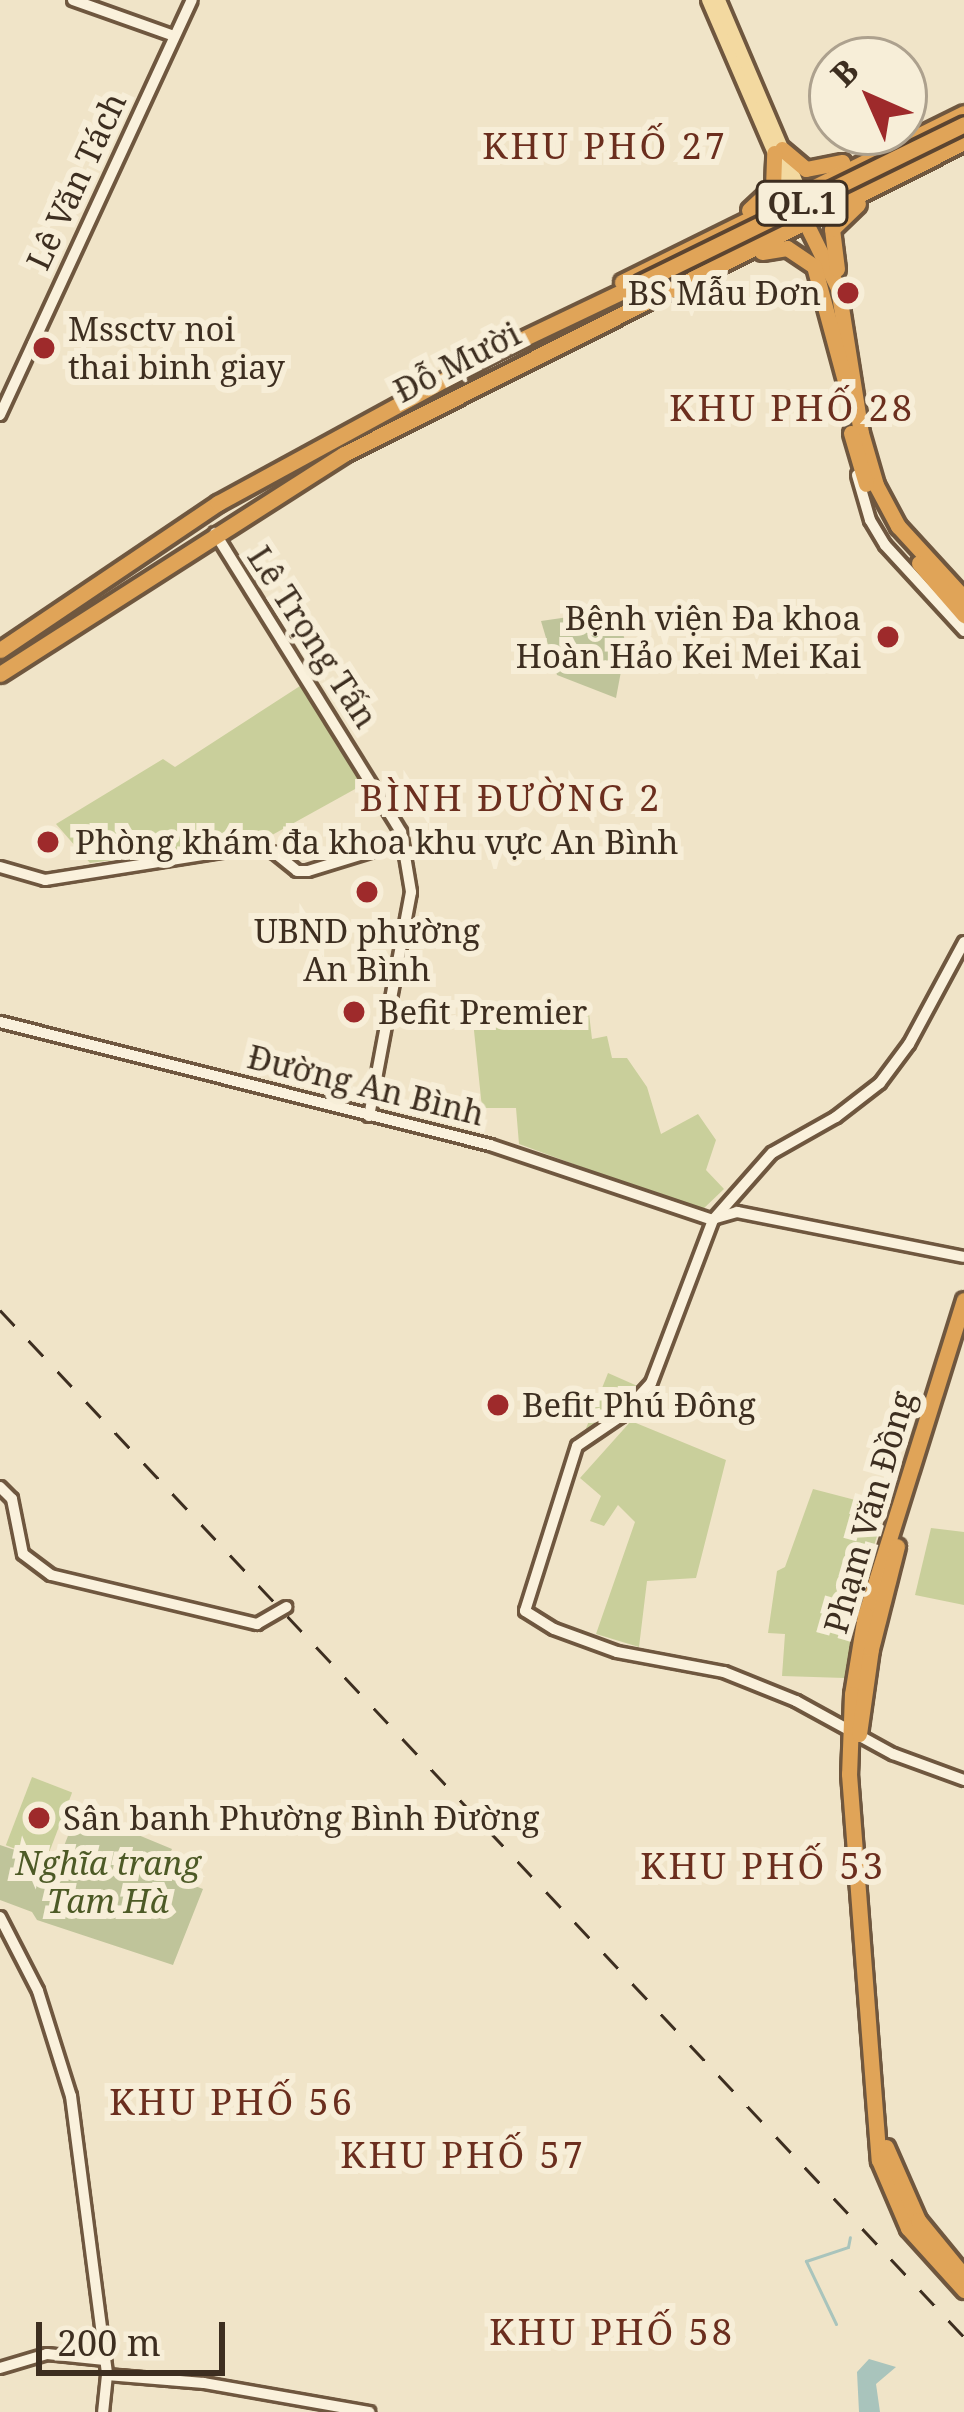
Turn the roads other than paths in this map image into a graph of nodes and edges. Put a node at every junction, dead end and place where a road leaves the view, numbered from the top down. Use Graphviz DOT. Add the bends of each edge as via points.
graph roads {
  1 [pos="74,0"];
  2 [pos="192,0"];
  3 [pos="708,0"];
  4 [pos="719,0"];
  5 [pos="174,36"];
  6 [pos="963,116"];
  7 [pos="928,130"];
  8 [pos="964,138"];
  9 [pos="778,151"];
  10 [pos="849,156"];
  11 [pos="875,156"];
  12 [pos="925,162"];
  13 [pos="787,170"];
  14 [pos="824,181"];
  15 [pos="797,194"];
  16 [pos="836,205"];
  17 [pos="774,206"];
  18 [pos="810,220"];
  19 [pos="785,232"];
  20 [pos="821,253"];
  21 [pos="653,265"];
  22 [pos="642,287"];
  23 [pos="667,292"];
  24 [pos="581,323"];
  25 [pos="850,384"];
  26 [pos="0,415"];
  27 [pos="856,460"];
  28 [pos="206,520"];
  29 [pos="964,598"];
  30 [pos="964,614"];
  31 [pos="964,632"];
  32 [pos="0,646"];
  33 [pos="0,670"];
  34 [pos="402,842"];
  35 [pos="0,867"];
  36 [pos="964,942"];
  37 [pos="0,1022"];
  38 [pos="369,1116"];
  39 [pos="713,1220"];
  40 [pos="964,1257"];
  41 [pos="964,1300"];
  42 [pos="964,1333"];
  43 [pos="0,1486"];
  44 [pos="282,1610"];
  45 [pos="855,1733"];
  46 [pos="964,1780"];
  47 [pos="0,1917"];
  48 [pos="964,2276"];
  49 [pos="964,2290"];
  50 [pos="105,2360"];
  51 [pos="0,2368"];
  52 [pos="107,2374"];
  53 [pos="103,2412"];
  54 [pos="369,2412"];
  1 -- 5 [label="street"];
  2 -- 5 [label="street, Lê Văn Tách"];
  3 -- 9 [label="main road"];
  4 -- 9 [label="main road"];
  5 -- 26 [label="street, Lê Văn Tách"];
  6 -- 7 [label="highway, Đỗ Mười / QL.1"];
  6 -- 22 [label="highway, QL.1, bridge"];
  8 -- 12 [label="highway, Đỗ Mười / QL.1"];
  8 -- 22 [label="highway, QL.1"];
  9 -- 10 [label="highway" via="817,170"];
  9 -- 13 [label="main road"];
  9 -- 21 [label="highway" via="766,198"];
  11 -- 14 [label="highway, Đỗ Mười / QL.1"];
  12 -- 16 [label="highway, Đỗ Mười / QL.1"];
  12 -- 25 [label="highway" via="916,176 850,208 832,229 852,325"];
  13 -- 14 [label="highway"];
  13 -- 15 [label="main road"];
  13 -- 17 [label="highway"];
  14 -- 15 [label="highway, Đỗ Mười / QL.1"];
  14 -- 16 [label="highway"];
  15 -- 17 [label="highway, Đỗ Mười / QL.1"];
  15 -- 18 [label="highway"];
  16 -- 18 [label="highway, Đỗ Mười / QL.1"];
  16 -- 20 [label="highway"];
  17 -- 19 [label="highway"];
  17 -- 21 [label="highway, Đỗ Mười / QL.1"];
  18 -- 19 [label="highway, Đỗ Mười / QL.1"];
  18 -- 20 [label="highway"];
  19 -- 20 [label="highway"];
  19 -- 23 [label="highway, Đỗ Mười / QL.1"];
  20 -- 25 [label="highway"];
  21 -- 24 [label="highway, Đỗ Mười / QL.1"];
  22 -- 24 [label="highway, Đỗ Mười / QL.1"];
  23 -- 24 [label="highway, Đỗ Mười / QL.1"];
  23 -- 25 [label="highway" via="757,254 800,253 820,281"];
  24 -- 28 [label="highway, Đỗ Mười / QL.1"];
  24 -- 28 [label="highway, Đỗ Mười / QL.1" via="491,354"];
  25 -- 27 [label="highway"];
  25 -- 29 [label="highway" via="884,502"];
  27 -- 30 [label="highway" via="883,519"];
  27 -- 31 [label="street" via="878,535"];
  28 -- 32 [label="highway, Đỗ Mười / QL.1"];
  28 -- 33 [label="highway, Đỗ Mười / QL.1"];
  28 -- 34 [label="street, Lê Trọng Tấn" via="356,754"];
  34 -- 35 [label="street" via="308,871 254,847 45,880"];
  34 -- 38 [label="street, Lê Trọng Tấn" via="410,892"];
  36 -- 39 [label="street" via="880,1083 772,1154"];
  37 -- 38 [label="street, Đường An Bình"];
  38 -- 39 [label="street, Đường An Bình" via="490,1145"];
  39 -- 40 [label="street" via="757,1215"];
  39 -- 45 [label="street" via="651,1383 577,1446 525,1612 617,1652 724,1672"];
  41 -- 45 [label="highway, Phạm Văn Đồng" via="866,1615"];
  42 -- 45 [label="highway, Phạm Văn Đồng" via="892,1560"];
  43 -- 44 [label="street" via="12,1499 33,1566 258,1623"];
  45 -- 46 [label="street"];
  45 -- 48 [label="highway, Phạm Văn Đồng" via="886,2150 918,2220"];
  45 -- 49 [label="highway, Phạm Văn Đồng" via="854,1856 879,2160 908,2228"];
  47 -- 50 [label="street" via="38,1990 70,2096"];
  50 -- 51 [label="street" via="46,2354"];
  50 -- 52 [label="street"];
  52 -- 53 [label="street"];
  52 -- 54 [label="street"];
}
